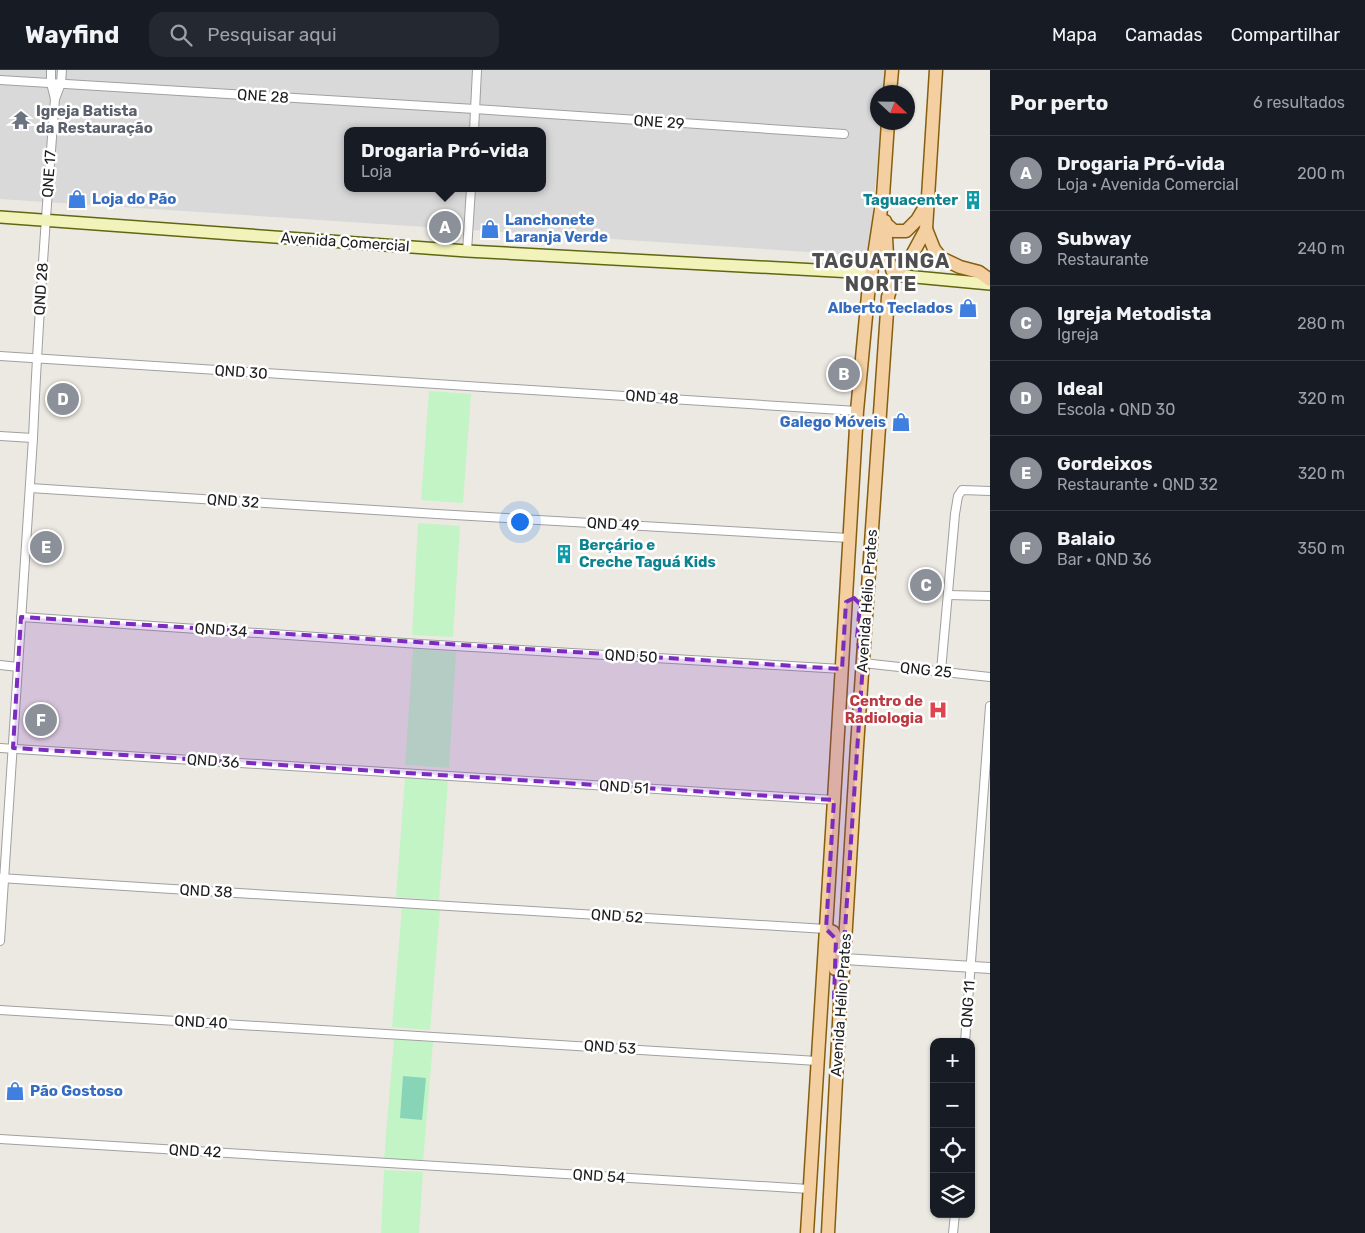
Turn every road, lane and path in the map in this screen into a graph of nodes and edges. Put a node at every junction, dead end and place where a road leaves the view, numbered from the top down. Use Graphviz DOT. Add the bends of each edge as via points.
graph roads {
  1 [pos="51,70"];
  2 [pos="62,70"];
  3 [pos="477,70"];
  4 [pos="892,70"];
  5 [pos="936,70"];
  6 [pos="0,80"];
  7 [pos="51,83"];
  8 [pos="61,83"];
  9 [pos="891,85"];
  10 [pos="55,99"];
  11 [pos="475,109"];
  12 [pos="474,127"];
  13 [pos="887,130"];
  14 [pos="844,134"];
  15 [pos="471,192"];
  16 [pos="883,196"];
  17 [pos="927,202"];
  18 [pos="0,217"];
  19 [pos="46,219"];
  20 [pos="885,223"];
  21 [pos="926,228"];
  22 [pos="467,251"];
  23 [pos="871,273"];
  24 [pos="894,275"];
  25 [pos="990,282"];
  26 [pos="0,356"];
  27 [pos="37,358"];
  28 [pos="446,385"];
  29 [pos="857,410"];
  30 [pos="0,436"];
  31 [pos="33,438"];
  32 [pos="30,488"];
  33 [pos="990,491"];
  34 [pos="437,514"];
  35 [pos="849,538"];
  36 [pos="948,595"];
  37 [pos="990,596"];
  38 [pos="846,602"];
  39 [pos="21,617"];
  40 [pos="420,644"];
  41 [pos="863,663"];
  42 [pos="0,666"];
  43 [pos="18,667"];
  44 [pos="842,669"];
  45 [pos="940,671"];
  46 [pos="990,677"];
  47 [pos="990,706"];
  48 [pos="0,748"];
  49 [pos="12,748"];
  50 [pos="414,774"];
  51 [pos="834,800"];
  52 [pos="2,878"];
  53 [pos="408,903"];
  54 [pos="826,929"];
  55 [pos="0,940"];
  56 [pos="844,959"];
  57 [pos="970,967"];
  58 [pos="990,968"];
  59 [pos="840,1004"];
  60 [pos="0,1010"];
  61 [pos="402,1034"];
  62 [pos="965,1038"];
  63 [pos="817,1061"];
  64 [pos="0,1140"];
  65 [pos="390,1163"];
  66 [pos="809,1189"];
  67 [pos="955,1218"];
  68 [pos="806,1233"];
  69 [pos="828,1233"];
  70 [pos="954,1233"];
  1 -- 7 [label="street, QNE 17"];
  2 -- 8 [label="street, QNE 17"];
  3 -- 11 [label="street"];
  4 -- 9 [label="main road"];
  5 -- 17 [label="main road, Avenida Hélio Prates"];
  6 -- 7 [label="street, QNE 28"];
  7 -- 8 [label="street, QNE 28"];
  7 -- 10 [label="street, QNE 17"];
  8 -- 10 [label="street, QNE 17"];
  8 -- 11 [label="street, QNE 28"];
  10 -- 19 [label="street, QNE 17"];
  11 -- 12 [label="street"];
  11 -- 14 [label="street, QNE 29"];
  13 -- 16 [label="main road, Avenida Hélio Prates"];
  15 -- 22 [label="street"];
  16 -- 20 [label="main road"];
  16 -- 23 [label="main road, Avenida Hélio Prates"];
  17 -- 20 [label="main road" via="906,231 894,231"];
  17 -- 21 [label="main road, Avenida Hélio Prates"];
  18 -- 19 [label="main road, Avenida Comercial"];
  19 -- 22 [label="main road, Avenida Comercial"];
  19 -- 27 [label="street, QND 28"];
  20 -- 24 [label="main road" via="887,255"];
  21 -- 24 [label="main road, Avenida Hélio Prates" via="912,255"];
  21 -- 25 [label="main road" via="941,258 979,272"];
  22 -- 23 [label="main road, Avenida Comercial"];
  23 -- 29 [label="main road, Avenida Hélio Prates"];
  24 -- 25 [label="main road"];
  24 -- 41 [label="main road, Avenida Hélio Prates" via="888,297"];
  26 -- 27 [label="street, QND 30"];
  27 -- 28 [label="street, QND 30"];
  27 -- 31 [label="street, QND 28"];
  28 -- 29 [label="street, QND 48"];
  29 -- 35 [label="main road, Avenida Hélio Prates"];
  30 -- 31 [label="street"];
  31 -- 32 [label="street, QND 28"];
  32 -- 34 [label="street, QND 32"];
  32 -- 39 [label="street, QND 28"];
  33 -- 36 [label="street" via="962,490 958,496"];
  34 -- 35 [label="street, QND 49"];
  35 -- 38 [label="main road, Avenida Hélio Prates"];
  36 -- 37 [label="street"];
  36 -- 45 [label="street"];
  38 -- 41 [label="main road" via="854,598 860,604 857,638"];
  38 -- 44 [label="main road, Avenida Hélio Prates"];
  39 -- 40 [label="street, QND 34"];
  39 -- 43 [label="street, QND 28"];
  40 -- 44 [label="street, QND 50"];
  41 -- 45 [label="street, QNG 25"];
  41 -- 56 [label="main road, Avenida Hélio Prates"];
  42 -- 43 [label="street"];
  43 -- 49 [label="street, QND 28"];
  44 -- 51 [label="main road, Avenida Hélio Prates"];
  45 -- 46 [label="street, QNG 25"];
  47 -- 57 [label="street, QNG 11"];
  48 -- 49 [label="street, QND 36"];
  49 -- 50 [label="street, QND 36"];
  49 -- 52 [label="street, QND 28"];
  50 -- 51 [label="street, QND 51"];
  51 -- 54 [label="main road, Avenida Hélio Prates"];
  52 -- 53 [label="street, QND 38"];
  52 -- 55 [label="street, QND 28"];
  53 -- 54 [label="street, QND 52"];
  54 -- 59 [label="main road" via="833,932 836,939 834,998"];
  54 -- 63 [label="main road, Avenida Hélio Prates"];
  56 -- 57 [label="street"];
  56 -- 59 [label="main road, Avenida Hélio Prates"];
  57 -- 58 [label="street"];
  57 -- 62 [label="street, QNG 11"];
  59 -- 69 [label="main road, Avenida Hélio Prates"];
  60 -- 61 [label="street, QND 40"];
  61 -- 63 [label="street, QND 53"];
  63 -- 66 [label="main road, Avenida Hélio Prates"];
  64 -- 65 [label="street, QND 42"];
  65 -- 66 [label="street, QND 54"];
  66 -- 68 [label="main road, Avenida Hélio Prates"];
  67 -- 70 [label="street"];
}
